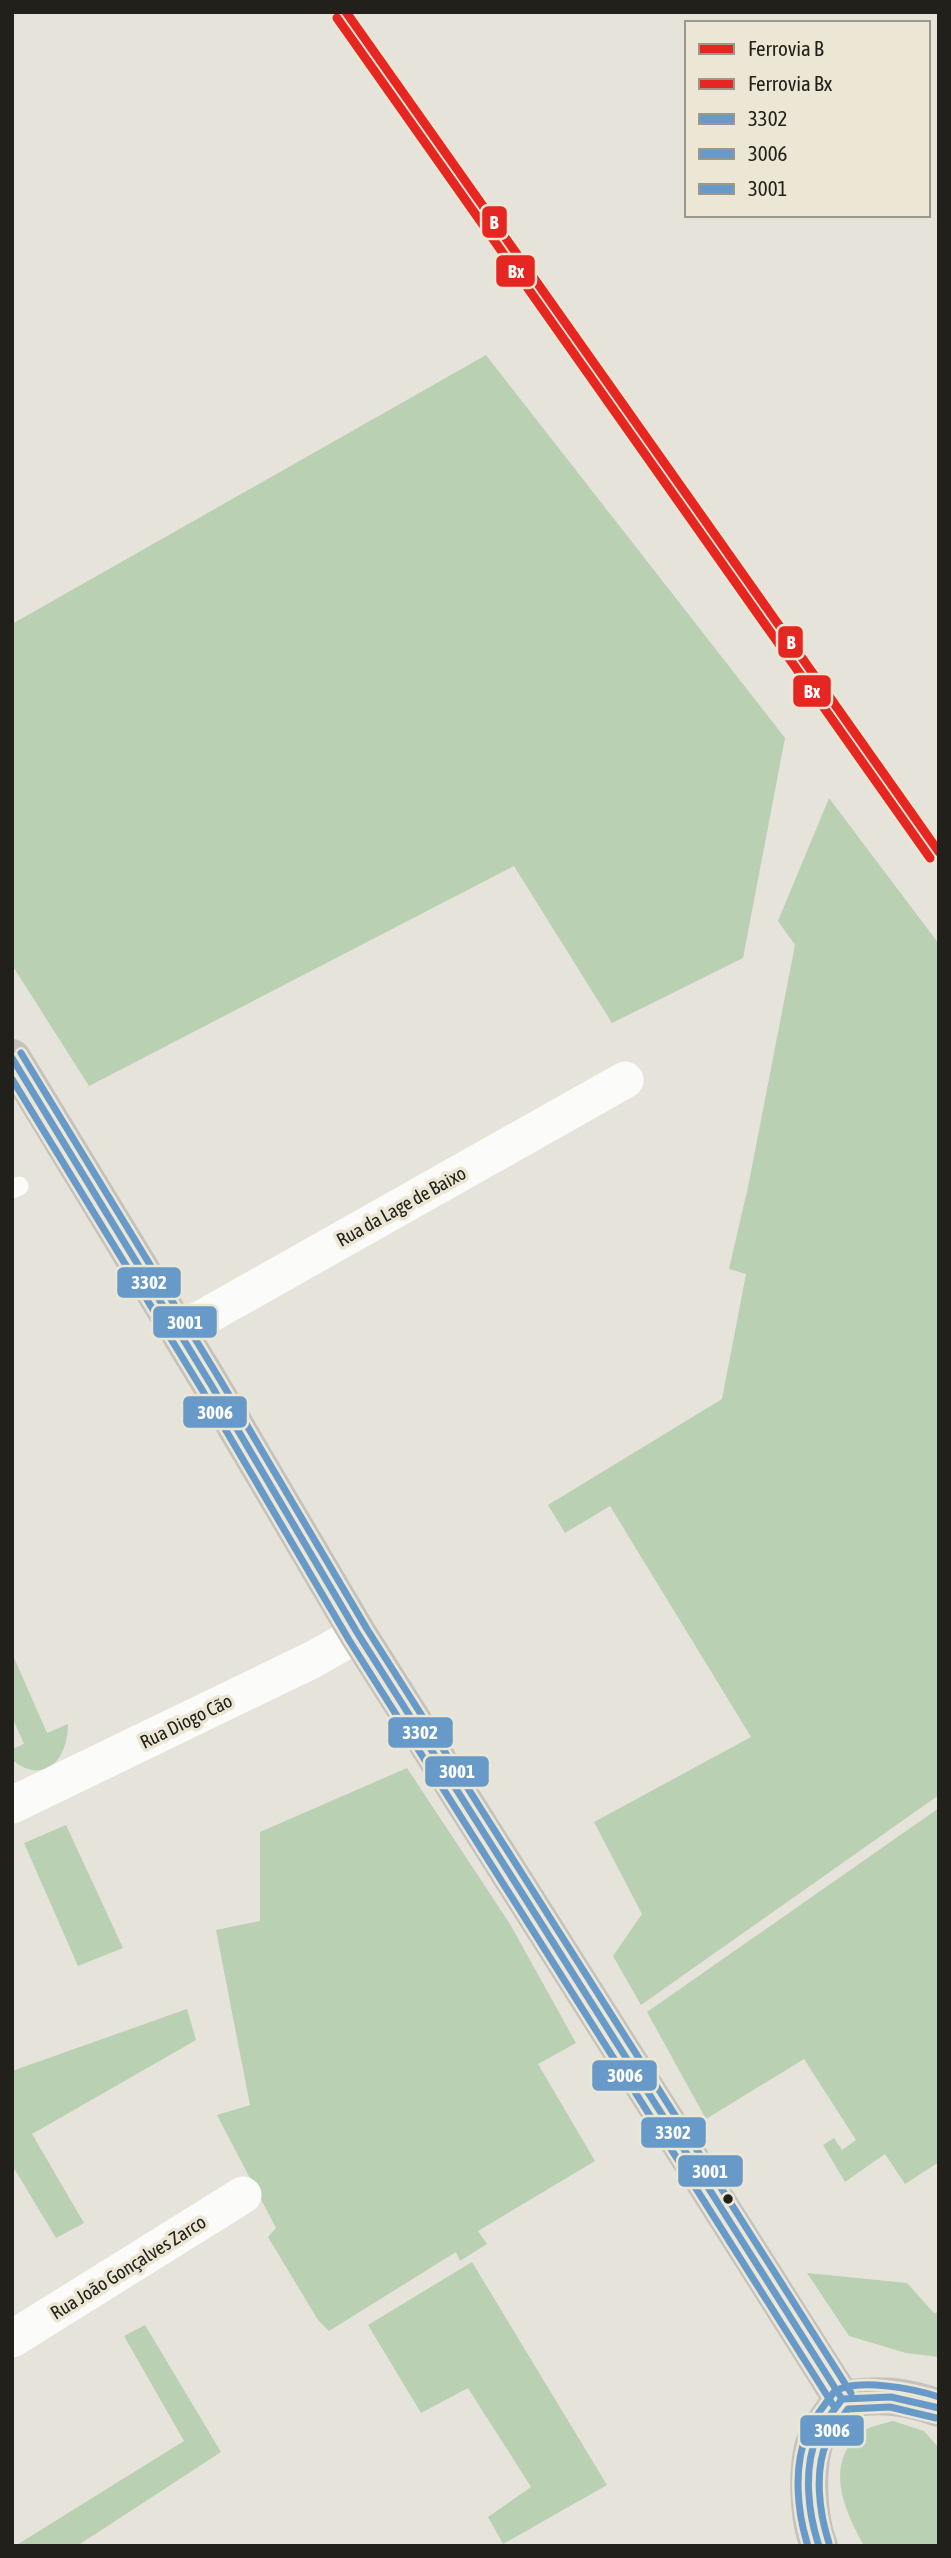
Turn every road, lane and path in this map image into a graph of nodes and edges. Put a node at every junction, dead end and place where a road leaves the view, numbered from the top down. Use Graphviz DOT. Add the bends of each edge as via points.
graph roads {
  1 [pos="12,1058"];
  2 [pos="625,1080"];
  3 [pos="178,1332"];
  4 [pos="358,1634"];
  5 [pos="12,1805"];
  6 [pos="243,2195"];
  7 [pos="12,2339"];
  8 [pos="842,2399"];
  9 [pos="939,2408"];
  10 [pos="820,2546"];
  1 -- 3 [label="main road"];
  2 -- 3 [label="street, Rua da Lage de Baixo"];
  3 -- 4 [label="main road"];
  4 -- 5 [label="street, Rua Diogo Cão"];
  4 -- 8 [label="main road"];
  6 -- 7 [label="street, Rua João Gonçalves Zarco"];
  8 -- 9 [label="main road" via="874,2395 911,2398"];
  8 -- 10 [label="main road" via="817,2437 809,2480 813,2531"];
}
